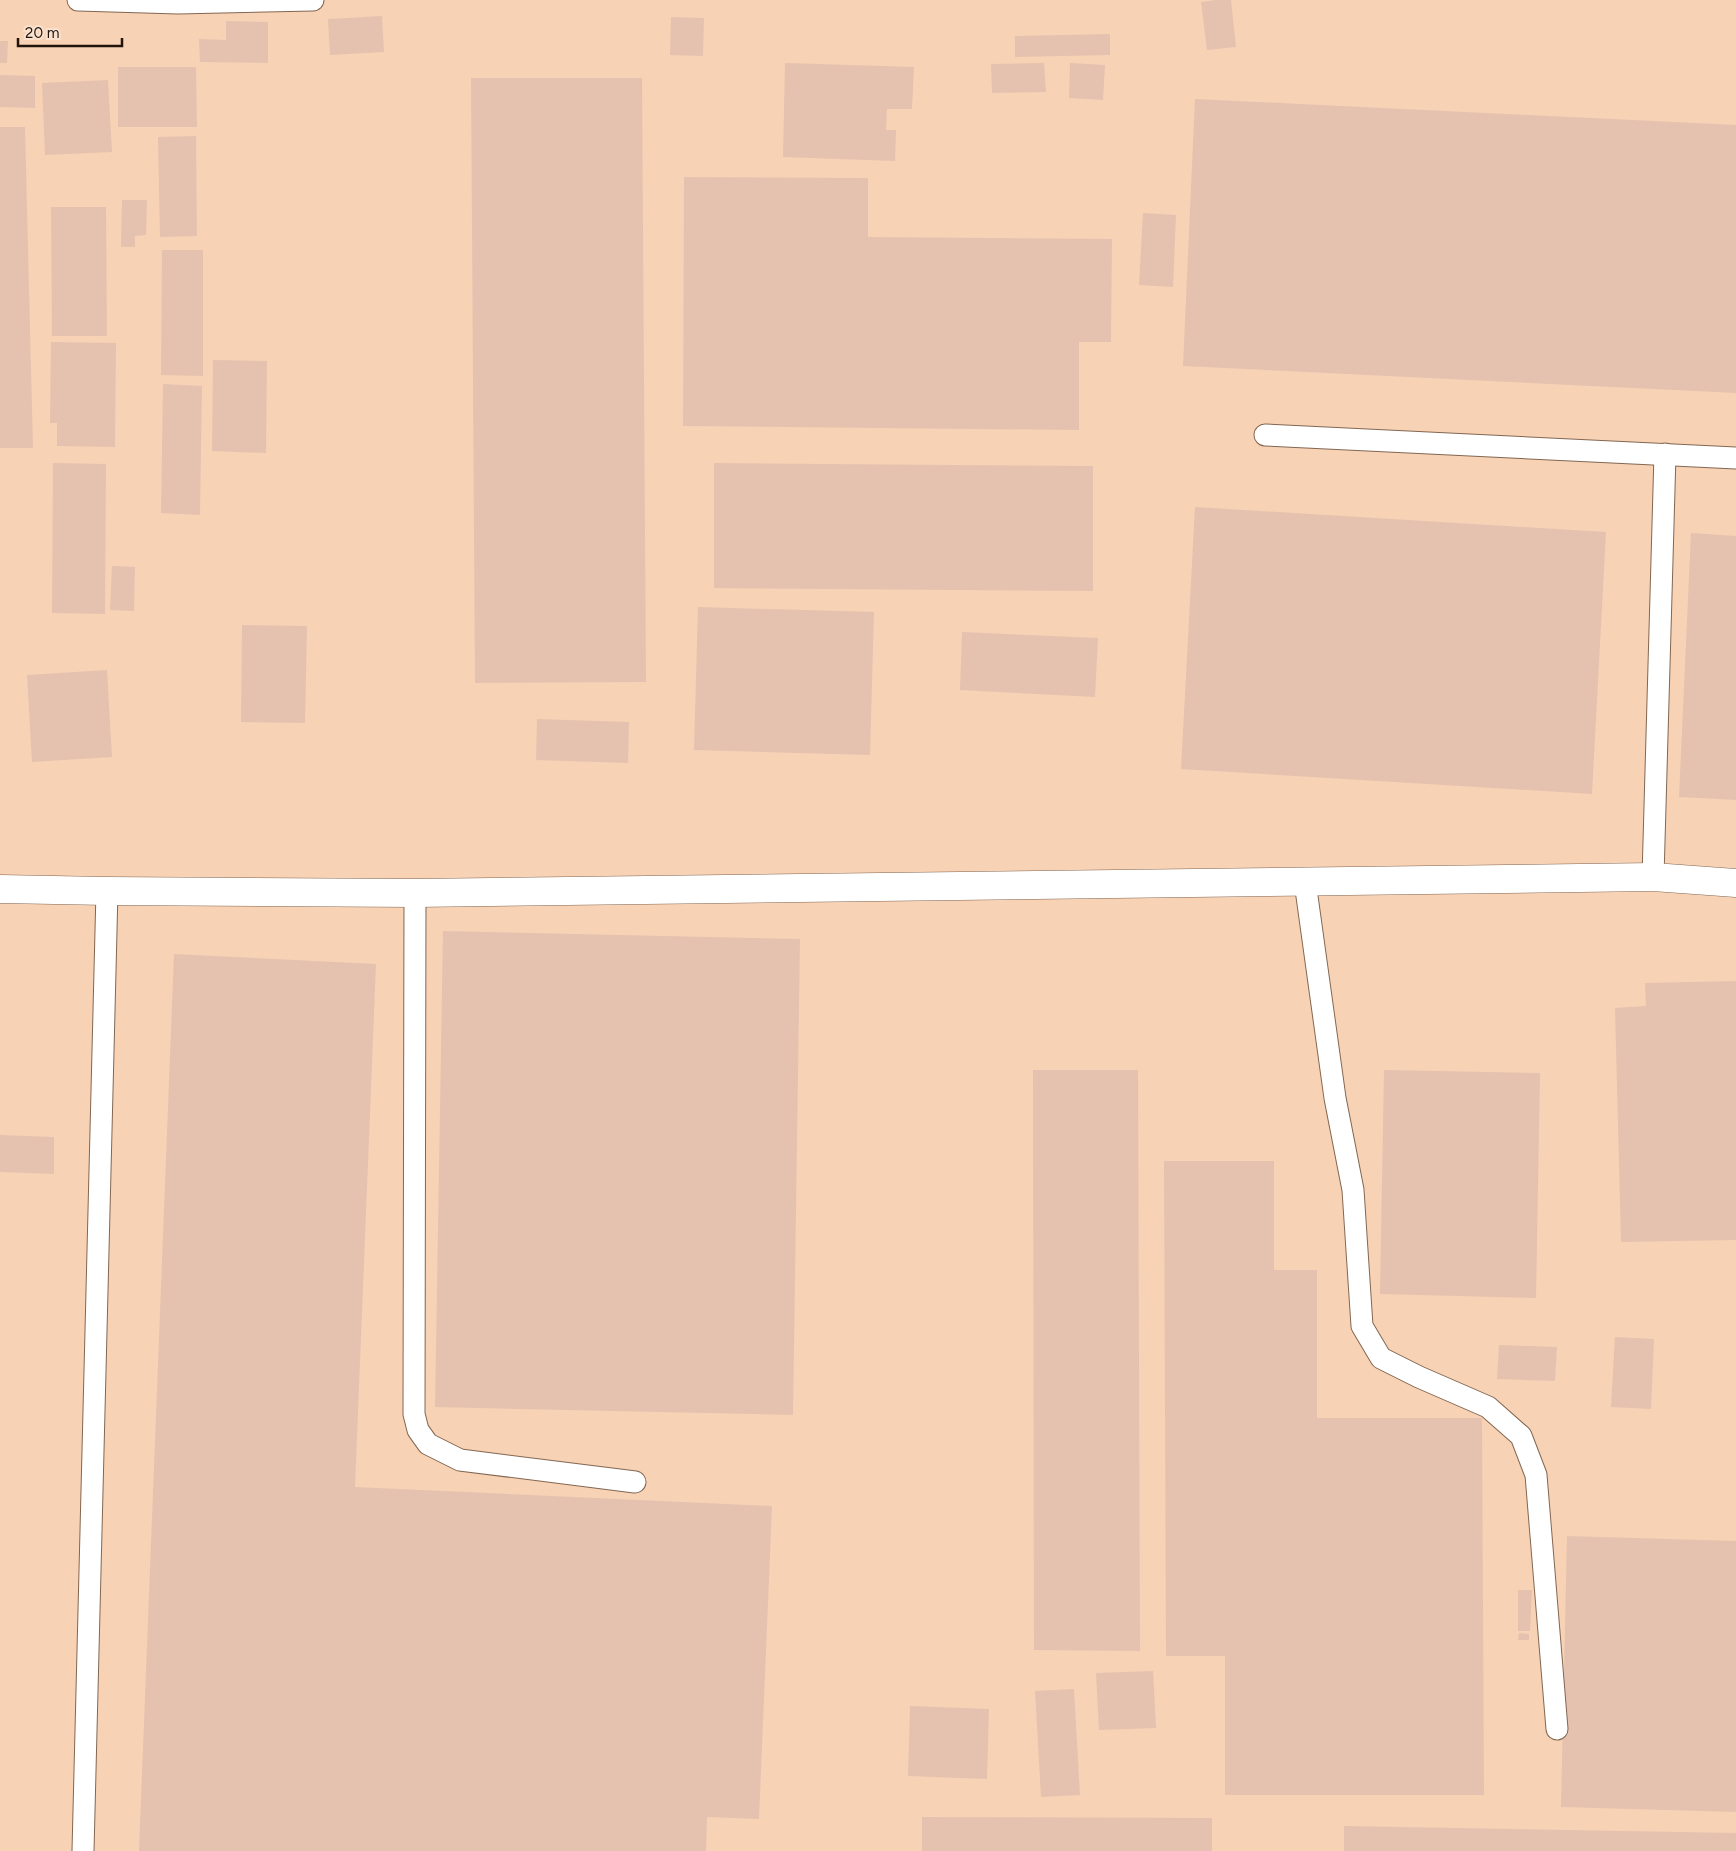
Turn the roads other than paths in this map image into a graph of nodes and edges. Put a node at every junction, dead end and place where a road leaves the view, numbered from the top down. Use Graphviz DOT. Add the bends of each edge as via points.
graph roads {
  1 [pos="78,0"];
  2 [pos="313,0"];
  3 [pos="1265,435"];
  4 [pos="1665,454"];
  5 [pos="1736,458"];
  6 [pos="1653,877"];
  7 [pos="1306,882"];
  8 [pos="1736,884"];
  9 [pos="0,889"];
  10 [pos="107,892"];
  11 [pos="415,893"];
  12 [pos="635,1482"];
  13 [pos="1557,1729"];
  14 [pos="83,1851"];
  1 -- 2 [label="lane" via="178,3"];
  3 -- 4 [label="lane"];
  4 -- 5 [label="lane"];
  4 -- 6 [label="lane"];
  6 -- 7 [label="street"];
  6 -- 8 [label="street"];
  7 -- 11 [label="street"];
  7 -- 13 [label="lane" via="1335,1098 1353,1190 1362,1326 1381,1358 1488,1407 1521,1436 1536,1475"];
  9 -- 10 [label="street"];
  10 -- 11 [label="street"];
  10 -- 14 [label="lane"];
  11 -- 12 [label="lane" via="414,1414 418,1430 428,1444 460,1460"];
}
